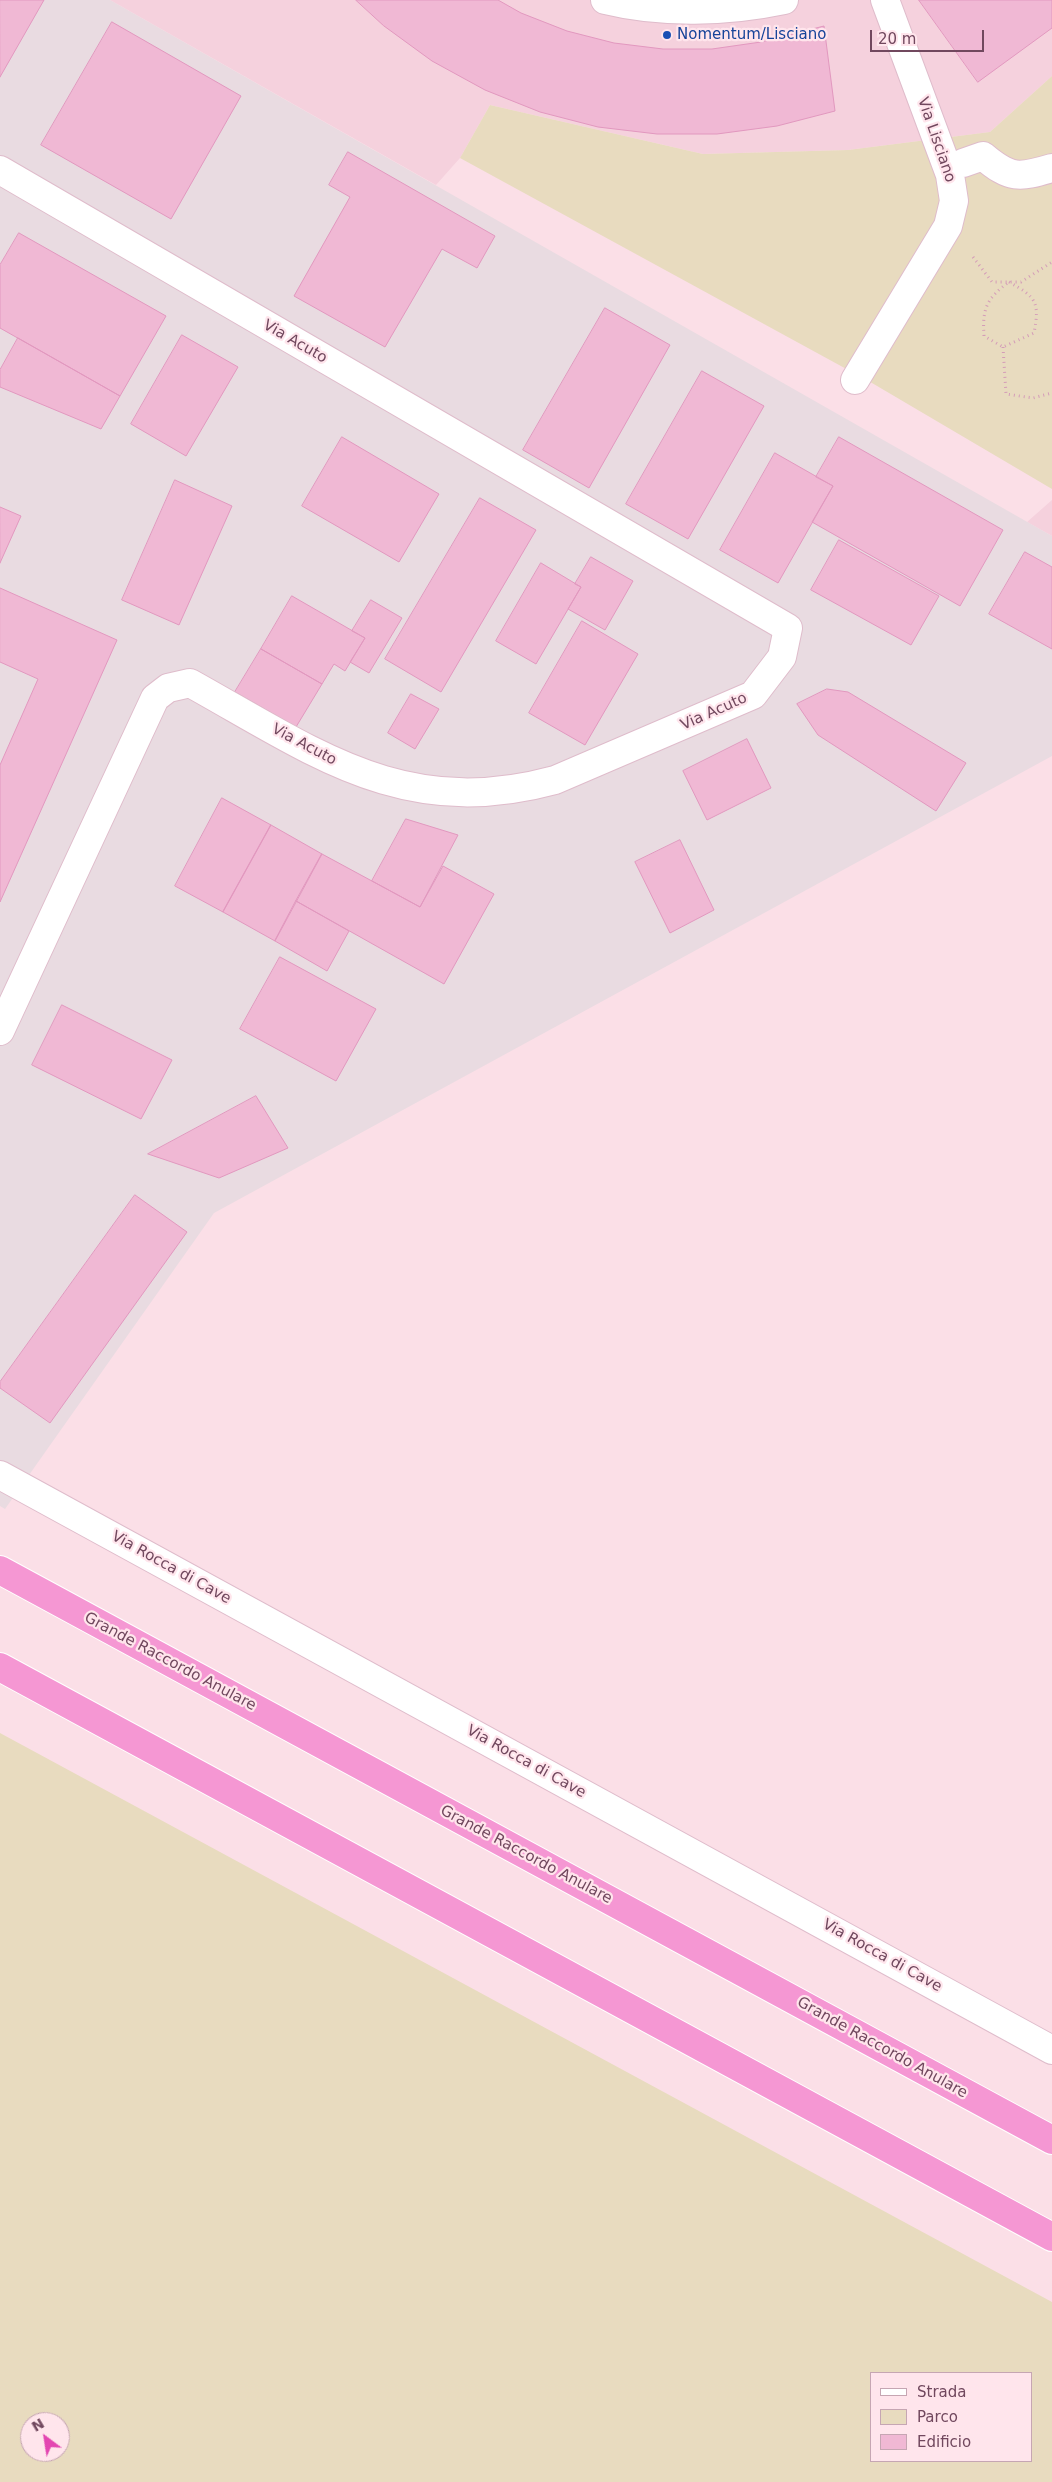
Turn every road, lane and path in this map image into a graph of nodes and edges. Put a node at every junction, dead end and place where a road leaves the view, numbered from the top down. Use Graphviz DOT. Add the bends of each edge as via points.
graph roads {
  1 [pos="605,0"];
  2 [pos="784,0"];
  3 [pos="885,0"];
  4 [pos="963,163"];
  5 [pos="1052,168"];
  6 [pos="2,176"];
  7 [pos="972,258"];
  8 [pos="1052,262"];
  9 [pos="1009,282"];
  10 [pos="1003,347"];
  11 [pos="855,380"];
  12 [pos="1052,393"];
  13 [pos="0,1031"];
  14 [pos="0,1475"];
  15 [pos="0,1570"];
  16 [pos="0,1667"];
  17 [pos="1052,2050"];
  18 [pos="1052,2140"];
  19 [pos="1052,2237"];
  1 -- 2 [label="street" via="644,7 699,9"];
  3 -- 11 [label="street, Via Lisciano" via="950,175 954,201 948,226"];
  4 -- 5 [label="street" via="983,156 1000,171 1027,176"];
  6 -- 13 [label="street, Via Acuto" via="788,628 782,657 753,695 555,780 484,793 417,790 384,782 338,764 190,683 168,688 155,698"];
  7 -- 9 [label="path" via="992,282"];
  8 -- 9 [label="path" via="1021,282"];
  9 -- 10 [label="path" via="993,294 983,317 984,336"];
  9 -- 10 [label="path" via="1030,294 1038,313 1034,334"];
  10 -- 12 [label="path" via="1006,394 1033,398"];
  14 -- 17 [label="street, Via Rocca di Cave"];
  15 -- 18 [label="highway, Grande Raccordo Anulare"];
  16 -- 19 [label="highway"];
}
